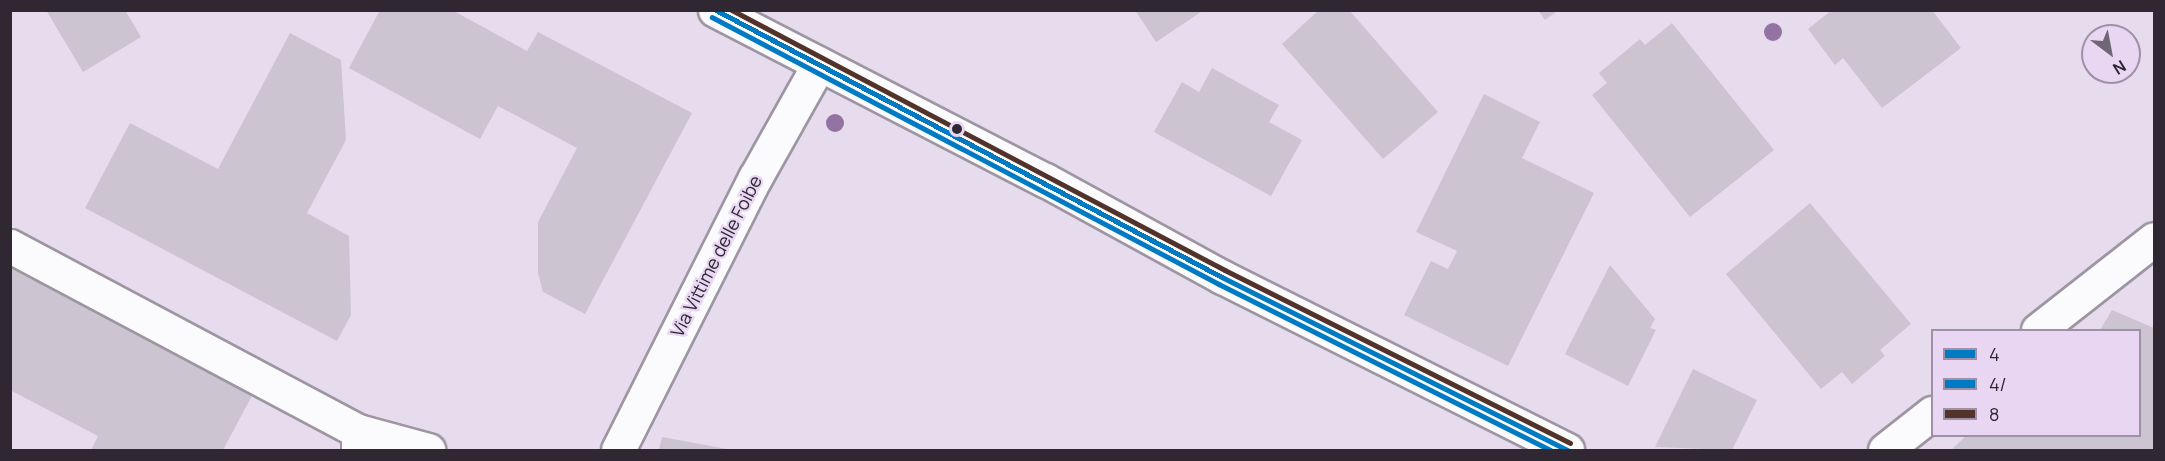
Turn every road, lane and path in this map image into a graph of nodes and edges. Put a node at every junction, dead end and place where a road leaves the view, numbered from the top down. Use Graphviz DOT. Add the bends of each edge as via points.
graph roads {
  1 [pos="715,10"];
  2 [pos="819,64"];
  3 [pos="2154,239"];
  4 [pos="10,246"];
  5 [pos="2039,329"];
  6 [pos="1931,414"];
  7 [pos="358,441"];
  8 [pos="428,450"];
  9 [pos="618,450"];
  10 [pos="1567,450"];
  11 [pos="1885,450"];
  1 -- 2 [label="street"];
  2 -- 9 [label="street, Via Vittime delle Foibe" via="755,178"];
  2 -- 10 [label="street" via="1222,277"];
  3 -- 5 [label="street"];
  4 -- 7 [label="street"];
  6 -- 11 [label="street"];
  7 -- 8 [label="street"];
}
